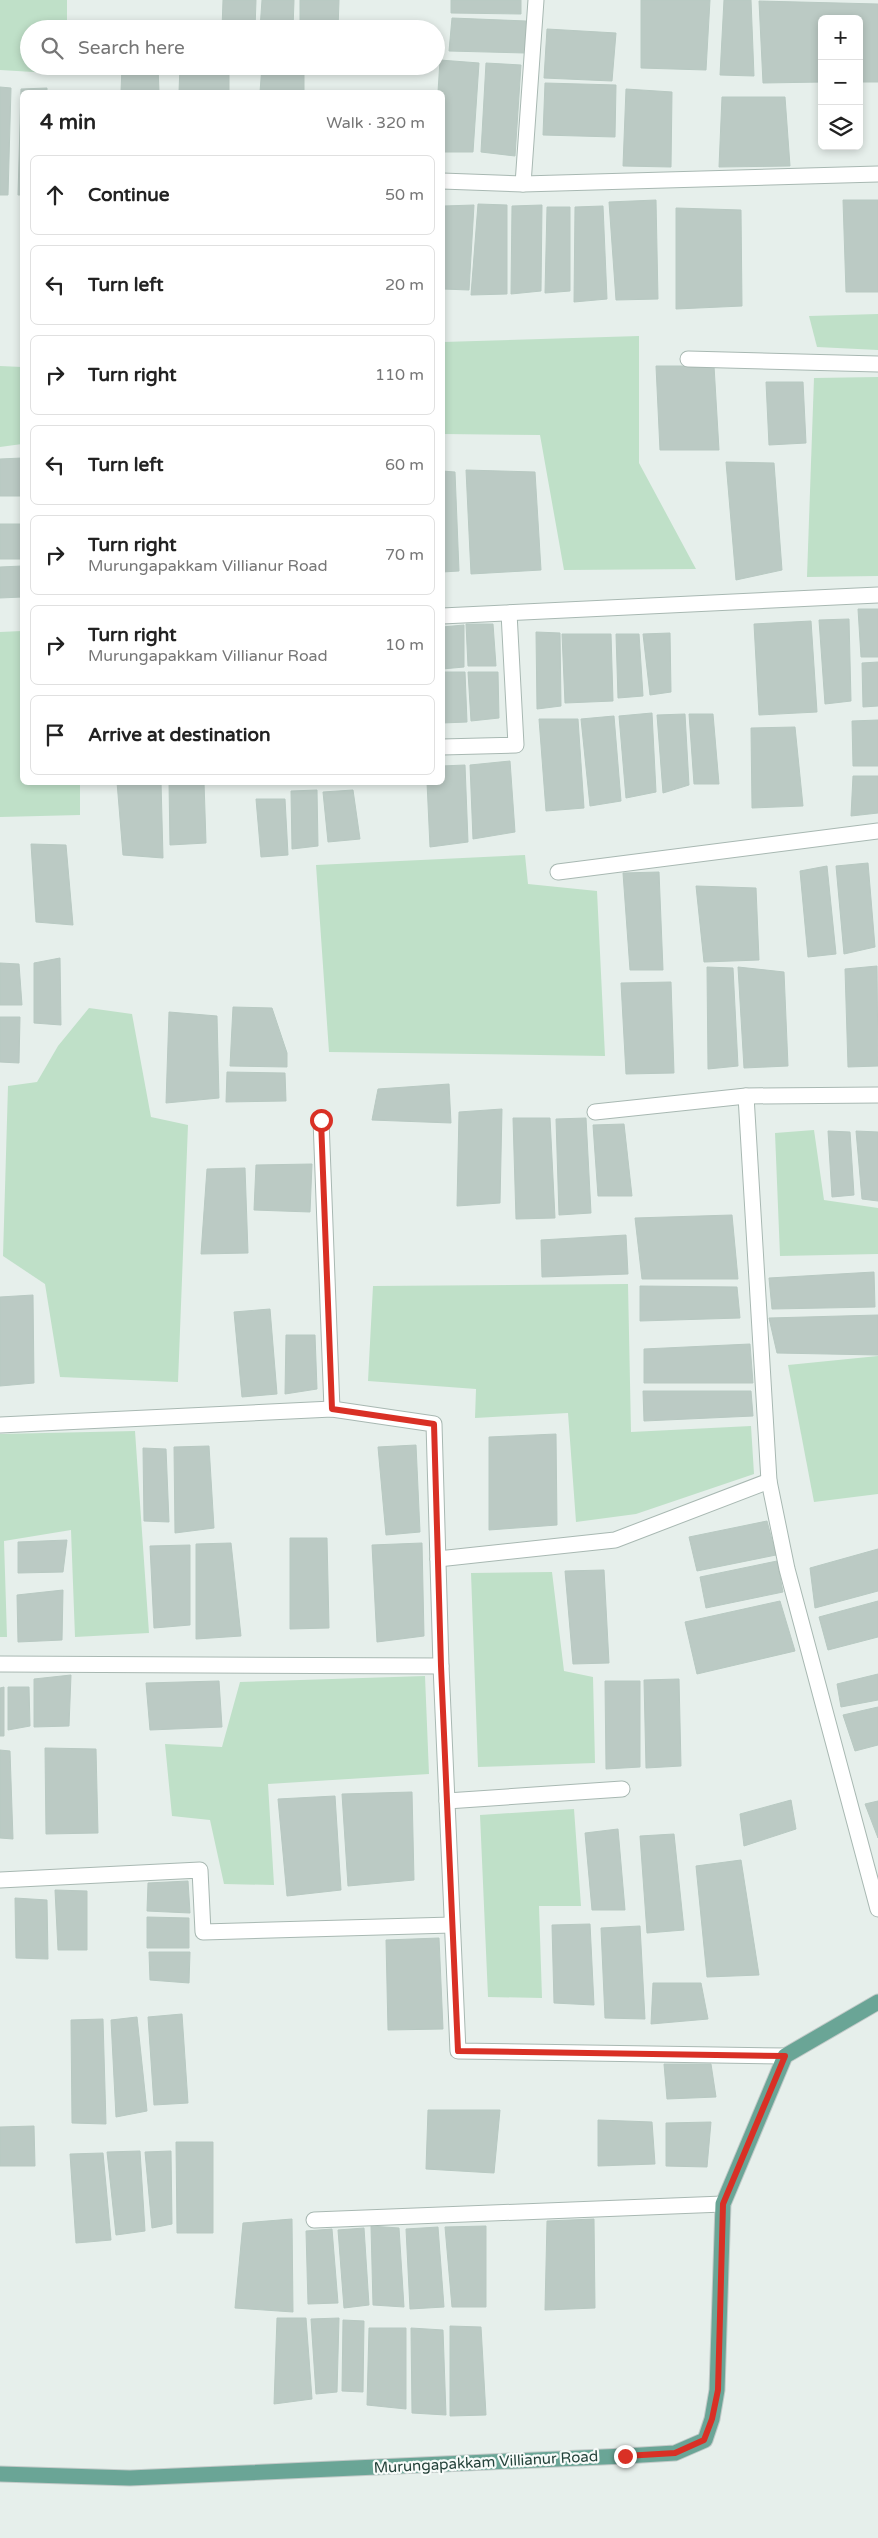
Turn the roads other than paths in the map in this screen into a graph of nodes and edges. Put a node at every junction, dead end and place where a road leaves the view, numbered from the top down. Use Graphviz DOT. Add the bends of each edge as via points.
graph roads {
  1 [pos="536,0"];
  2 [pos="878,174"];
  3 [pos="445,180"];
  4 [pos="523,184"];
  5 [pos="688,360"];
  6 [pos="878,364"];
  7 [pos="878,595"];
  8 [pos="509,613"];
  9 [pos="445,616"];
  10 [pos="445,747"];
  11 [pos="878,831"];
  12 [pos="558,872"];
  13 [pos="878,1095"];
  14 [pos="746,1096"];
  15 [pos="595,1112"];
  16 [pos="321,1120"];
  17 [pos="332,1409"];
  18 [pos="0,1424"];
  19 [pos="769,1481"];
  20 [pos="438,1559"];
  21 [pos="0,1664"];
  22 [pos="441,1666"];
  23 [pos="622,1789"];
  24 [pos="448,1801"];
  25 [pos="0,1880"];
  26 [pos="878,1909"];
  27 [pos="452,1925"];
  28 [pos="878,2002"];
  29 [pos="785,2056"];
  30 [pos="723,2204"];
  31 [pos="314,2220"];
  32 [pos="0,2474"];
  1 -- 4 [label="street"];
  2 -- 4 [label="street"];
  3 -- 4 [label="street"];
  5 -- 6 [label="street"];
  7 -- 8 [label="street"];
  8 -- 9 [label="street"];
  8 -- 10 [label="street" via="516,745"];
  11 -- 12 [label="street"];
  13 -- 14 [label="street"];
  14 -- 15 [label="street"];
  14 -- 19 [label="street"];
  16 -- 17 [label="street"];
  17 -- 18 [label="street"];
  17 -- 20 [label="street" via="434,1424"];
  19 -- 20 [label="street" via="615,1540"];
  19 -- 26 [label="street" via="787,1569"];
  20 -- 22 [label="street"];
  21 -- 22 [label="street"];
  22 -- 24 [label="street"];
  23 -- 24 [label="street"];
  24 -- 27 [label="street"];
  25 -- 27 [label="street" via="200,1870 203,1932"];
  27 -- 29 [label="street" via="458,2051"];
  28 -- 29 [label="main road"];
  29 -- 30 [label="main road, Murungapakkam Villianur Road"];
  30 -- 31 [label="street"];
  30 -- 32 [label="main road, Murungapakkam Villianur Road" via="718,2390 704,2440 675,2453 130,2478"];
}
